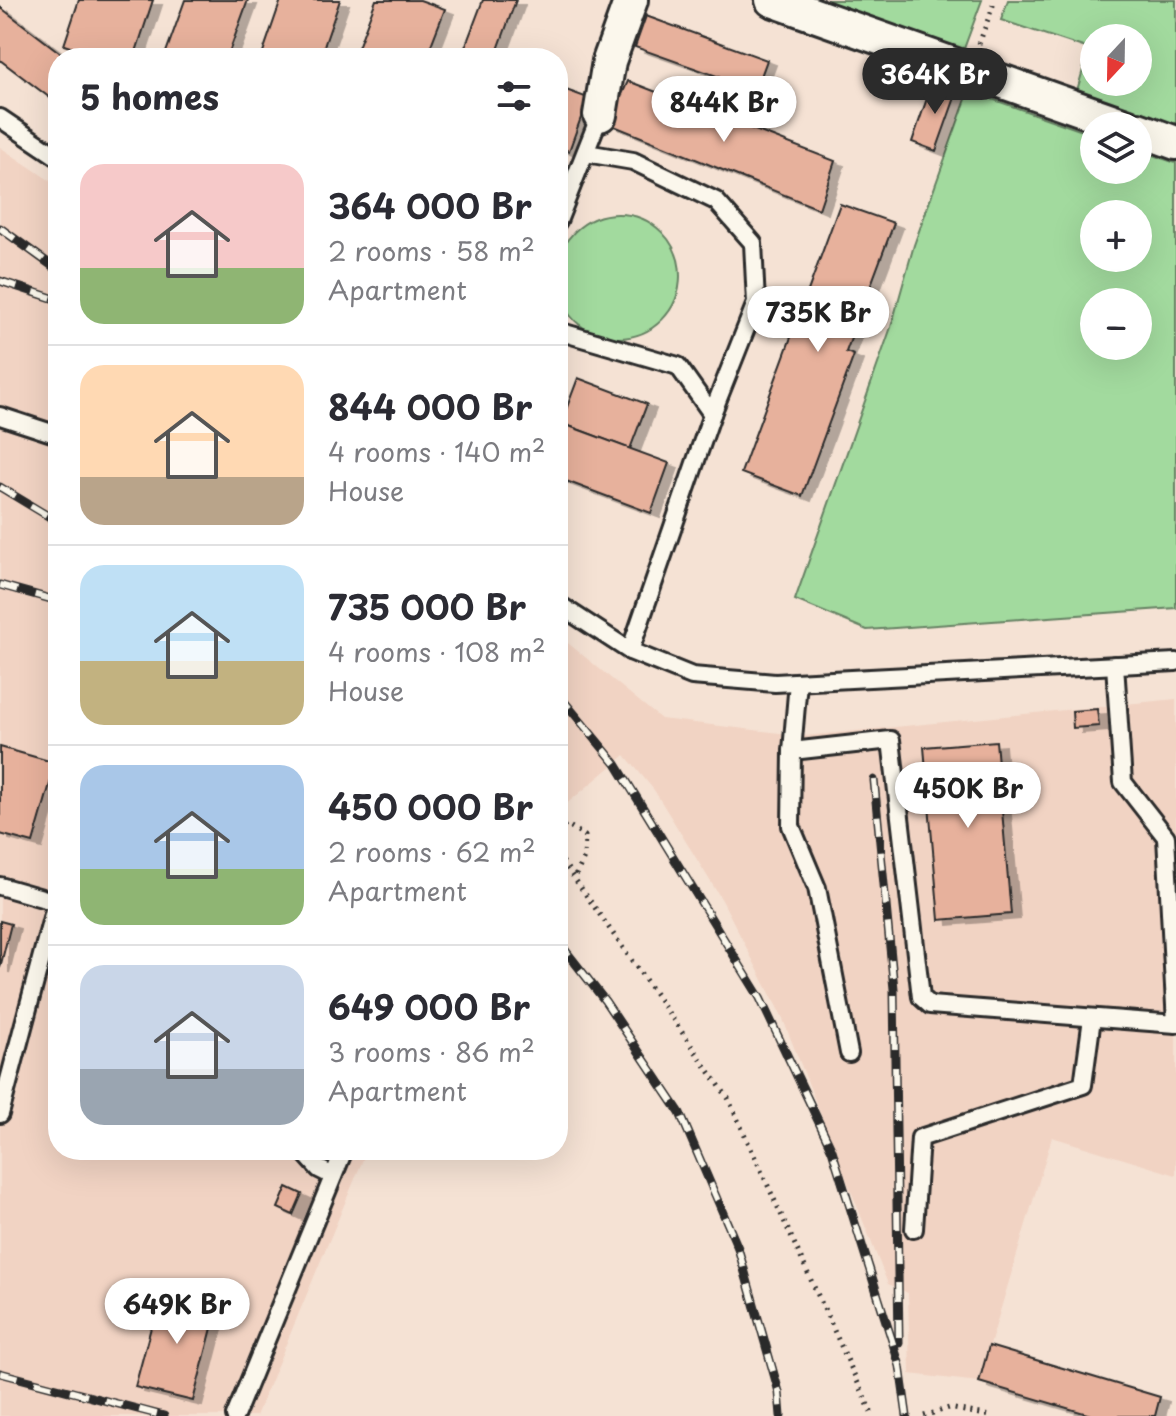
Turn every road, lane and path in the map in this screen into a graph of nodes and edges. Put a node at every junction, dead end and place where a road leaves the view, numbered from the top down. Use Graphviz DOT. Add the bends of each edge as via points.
graph roads {
  1 [pos="631,0"];
  2 [pos="772,0"];
  3 [pos="995,0"];
  4 [pos="969,70"];
  5 [pos="1088,112"];
  6 [pos="600,115"];
  7 [pos="0,118"];
  8 [pos="1152,134"];
  9 [pos="1176,143"];
  10 [pos="48,150"];
  11 [pos="586,153"];
  12 [pos="568,197"];
  13 [pos="568,334"];
  14 [pos="712,414"];
  15 [pos="0,416"];
  16 [pos="48,432"];
  17 [pos="568,611"];
  18 [pos="630,651"];
  19 [pos="1176,662"];
  20 [pos="1115,665"];
  21 [pos="798,682"];
  22 [pos="792,751"];
  23 [pos="568,825"];
  24 [pos="568,871"];
  25 [pos="574,880"];
  26 [pos="0,886"];
  27 [pos="48,896"];
  28 [pos="48,928"];
  29 [pos="1092,1018"];
  30 [pos="849,1053"];
  31 [pos="6,1069"];
  32 [pos="0,1114"];
  33 [pos="311,1160"];
  34 [pos="340,1160"];
  35 [pos="333,1176"];
  36 [pos="914,1229"];
  37 [pos="235,1416"];
  38 [pos="873,1416"];
  39 [pos="924,1416"];
  40 [pos="991,1416"];
  1 -- 6 [label="street" via="609,61"];
  2 -- 4 [label="street"];
  3 -- 4 [label="path"];
  4 -- 5 [label="street"];
  6 -- 11 [label="lane"];
  7 -- 10 [label="lane"];
  8 -- 9 [label="street"];
  11 -- 12 [label="lane"];
  11 -- 14 [label="lane" via="633,161 716,201 753,243 756,303"];
  13 -- 14 [label="lane" via="678,366"];
  14 -- 18 [label="lane"];
  15 -- 16 [label="lane"];
  17 -- 18 [label="lane"];
  18 -- 21 [label="lane" via="692,676"];
  19 -- 20 [label="lane"];
  20 -- 21 [label="lane"];
  20 -- 29 [label="lane" via="1123,782 1166,837 1176,1024"];
  21 -- 22 [label="lane"];
  22 -- 29 [label="lane" via="891,740 921,997 930,1005"];
  22 -- 30 [label="lane" via="791,826 817,888"];
  23 -- 25 [label="path" via="585,836 584,858"];
  24 -- 25 [label="path"];
  25 -- 38 [label="path" via="728,1098"];
  26 -- 27 [label="lane"];
  28 -- 31 [label="lane"];
  29 -- 36 [label="lane" via="1083,1085 920,1138"];
  31 -- 32 [label="lane"];
  33 -- 35 [label="lane"];
  34 -- 35 [label="lane"];
  35 -- 37 [label="lane"];
  39 -- 40 [label="path" via="949,1408"];
}
